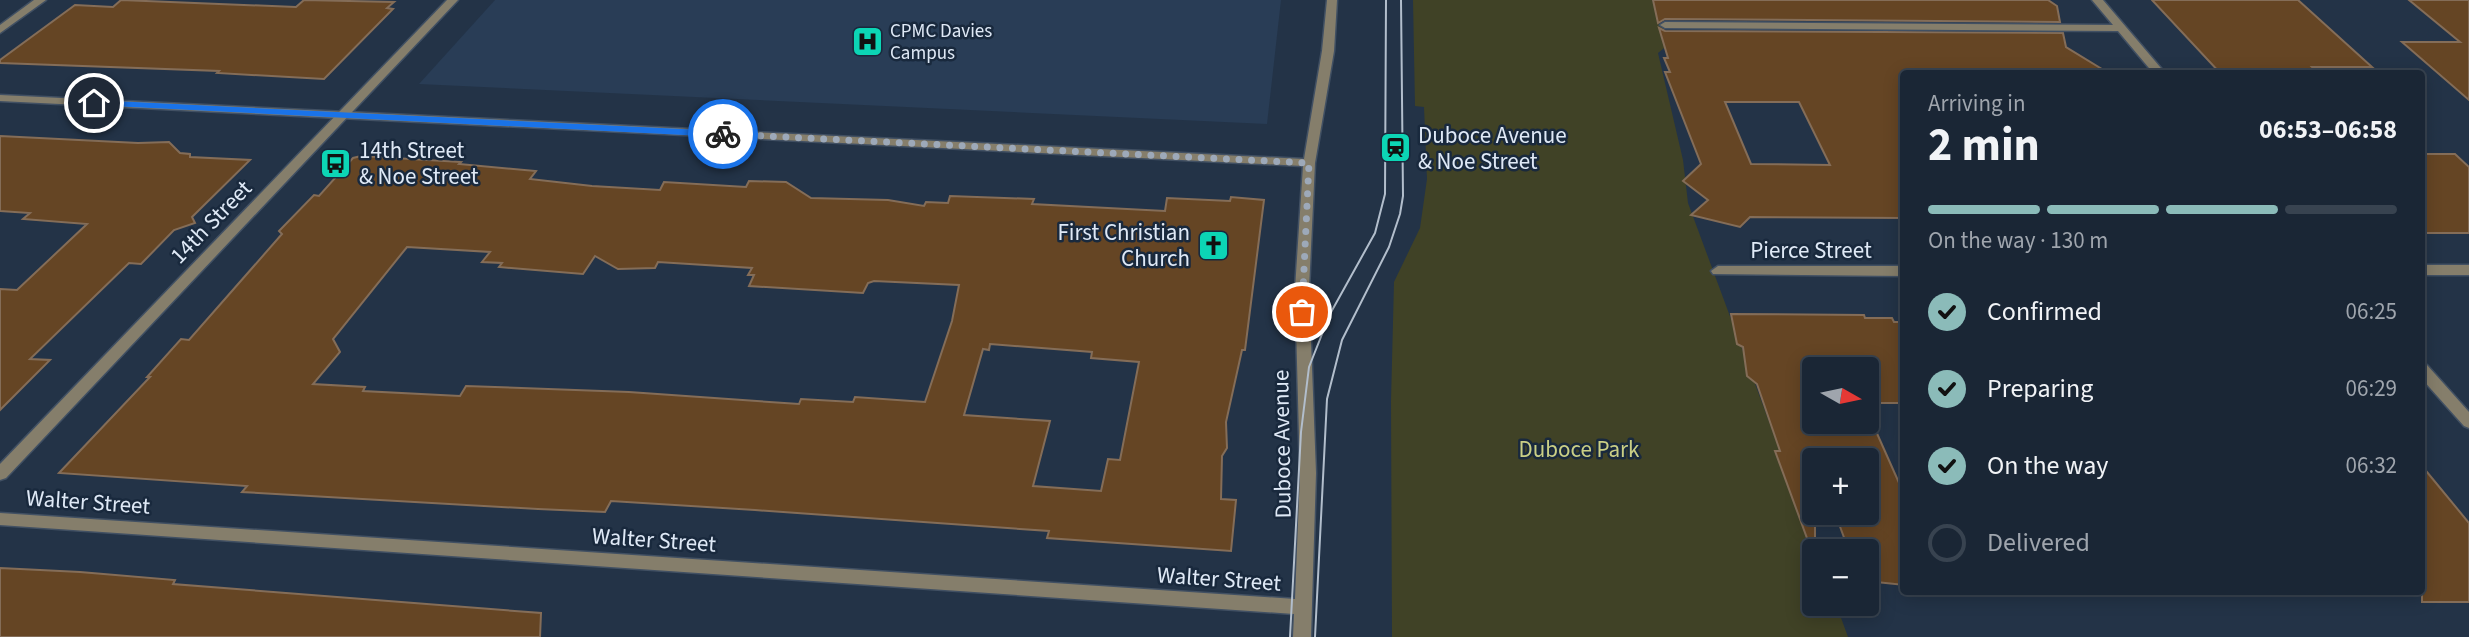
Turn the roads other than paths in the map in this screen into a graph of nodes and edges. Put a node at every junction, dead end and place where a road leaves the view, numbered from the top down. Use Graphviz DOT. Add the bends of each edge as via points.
graph roads {
  1 [pos="41,0"];
  2 [pos="453,0"];
  3 [pos="1332,0"];
  4 [pos="2096,0"];
  5 [pos="1665,25"];
  6 [pos="2122,28"];
  7 [pos="0,30"];
  8 [pos="2158,70"];
  9 [pos="0,98"];
  10 [pos="342,115"];
  11 [pos="1309,163"];
  12 [pos="2425,270"];
  13 [pos="2469,270"];
  14 [pos="1718,271"];
  15 [pos="1900,271"];
  16 [pos="2425,372"];
  17 [pos="2469,422"];
  18 [pos="0,474"];
  19 [pos="0,519"];
  20 [pos="1304,607"];
  21 [pos="1302,637"];
  1 -- 7 [label="street"];
  2 -- 10 [label="street, 14th Street"];
  3 -- 11 [label="street, Duboce Avenue"];
  4 -- 6 [label="street"];
  5 -- 6 [label="street"];
  6 -- 8 [label="street"];
  9 -- 10 [label="street"];
  10 -- 11 [label="street"];
  10 -- 18 [label="street, 14th Street"];
  11 -- 20 [label="street, Duboce Avenue" via="1301,289 1308,473"];
  12 -- 13 [label="street"];
  14 -- 15 [label="street, Pierce Street"];
  16 -- 17 [label="street"];
  19 -- 20 [label="street, Walter Street"];
  20 -- 21 [label="street, Duboce Avenue"];
}
